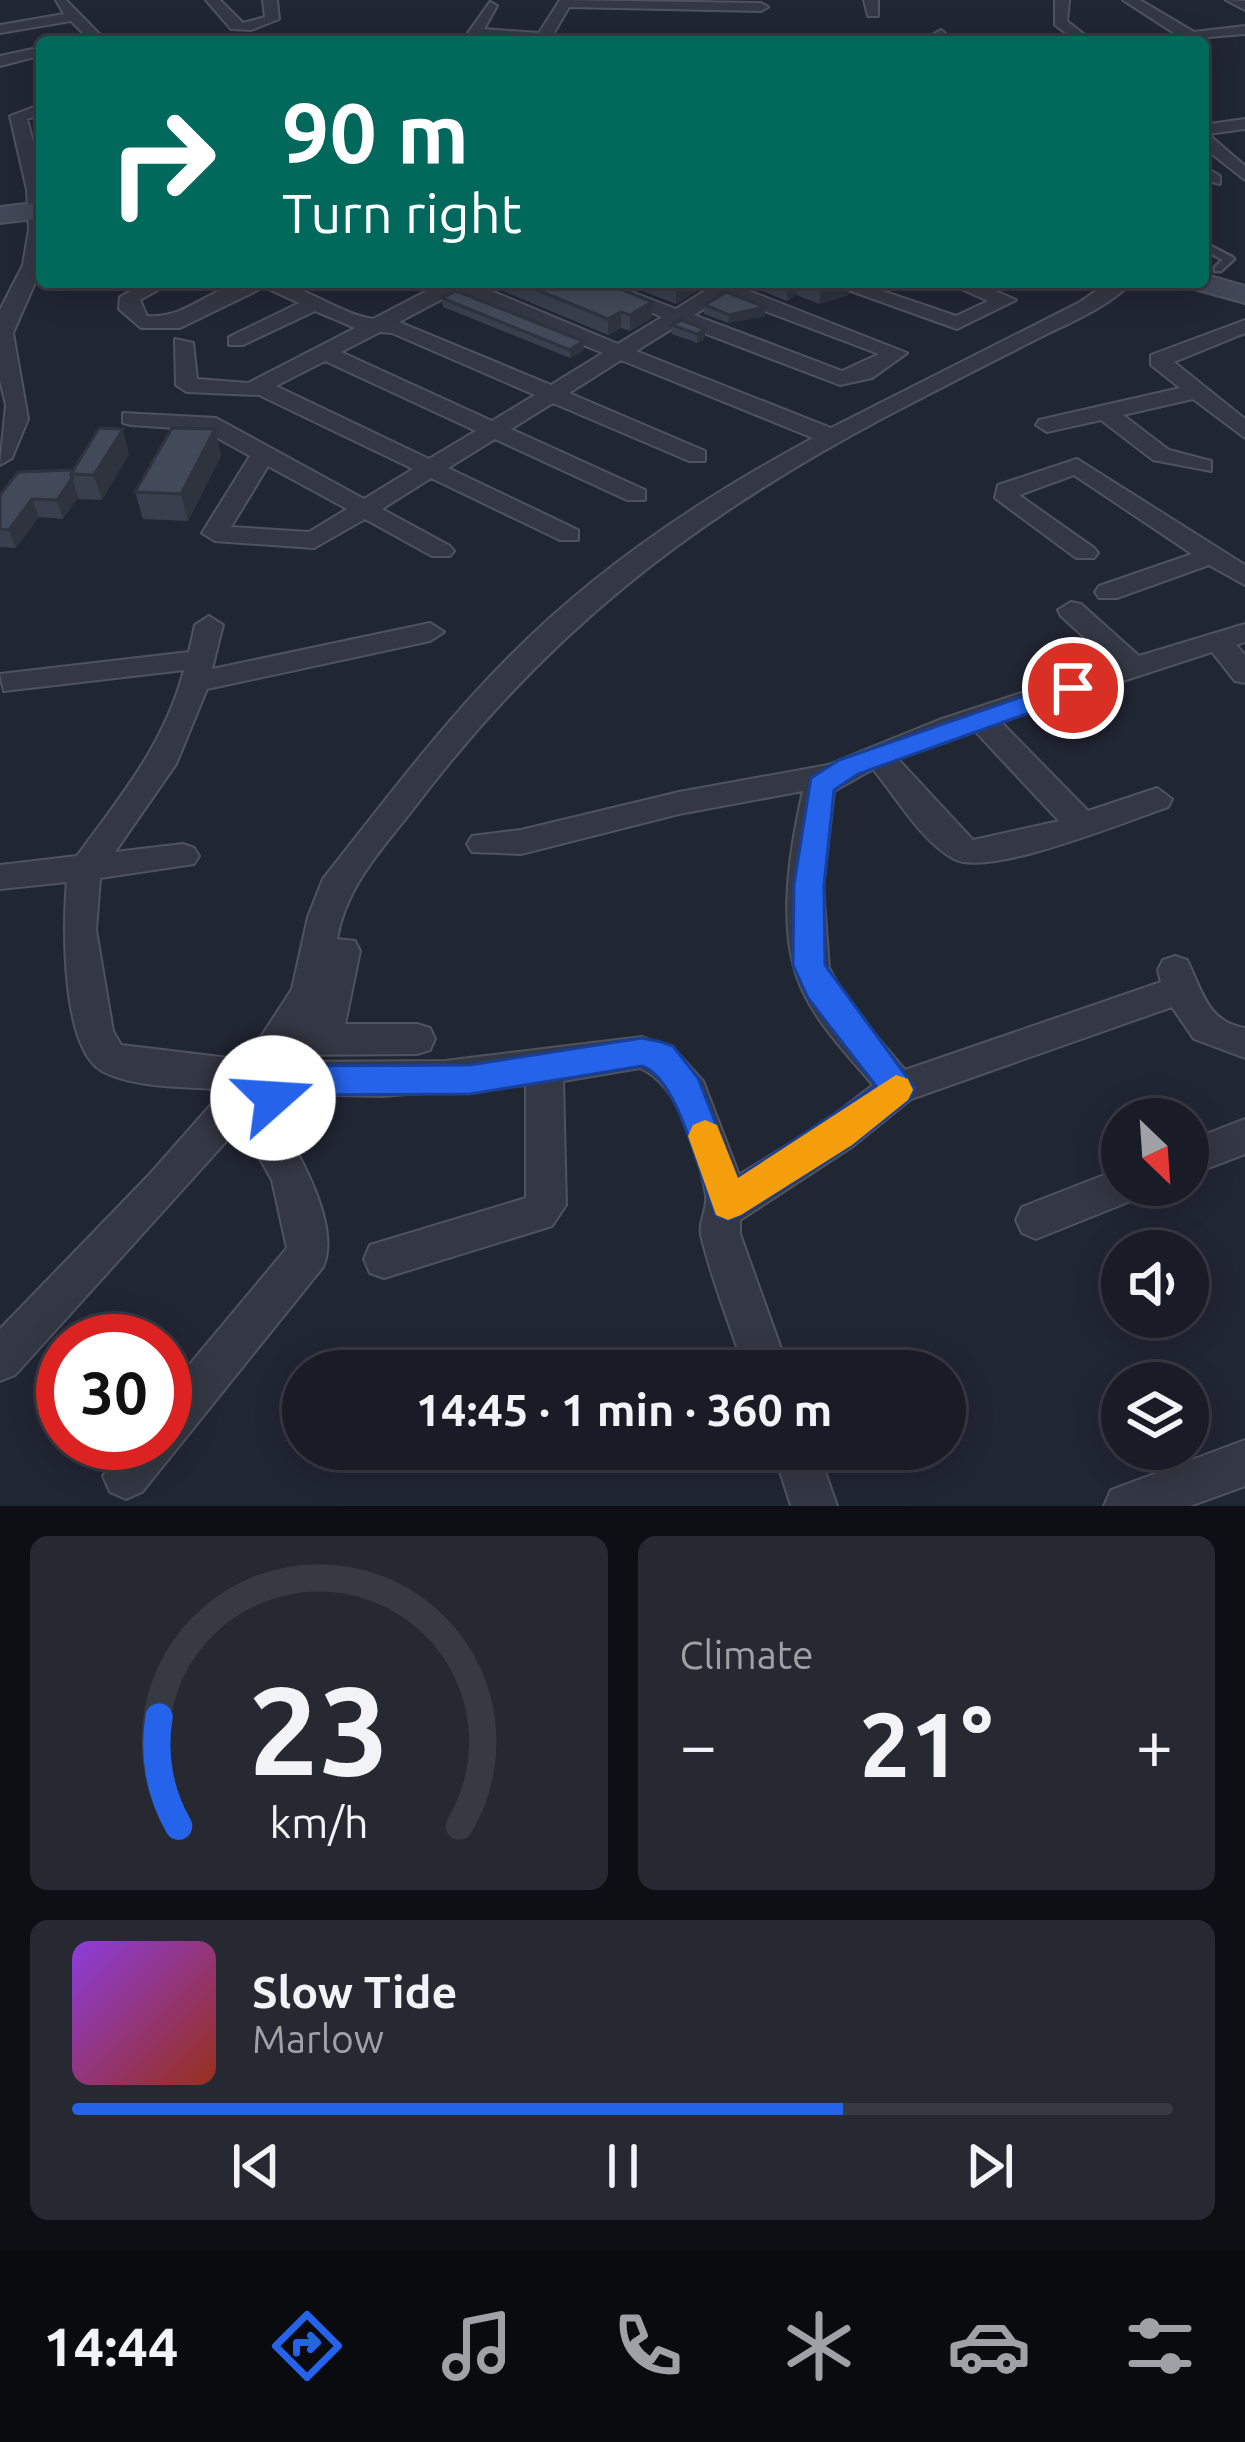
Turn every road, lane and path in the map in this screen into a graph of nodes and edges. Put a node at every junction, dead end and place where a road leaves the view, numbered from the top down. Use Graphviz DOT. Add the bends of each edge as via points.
graph roads {
  1 [pos="213,0"];
  2 [pos="270,0"];
  3 [pos="1062,0"];
  4 [pos="1130,0"];
  5 [pos="1233,0"];
  6 [pos="566,2"];
  7 [pos="659,2"];
  8 [pos="760,3"];
  9 [pos="69,5"];
  10 [pos="490,6"];
  11 [pos="1245,6"];
  12 [pos="0,28"];
  13 [pos="1245,30"];
  14 [pos="95,36"];
  15 [pos="524,36"];
  16 [pos="541,36"];
  17 [pos="769,36"];
  18 [pos="1079,36"];
  19 [pos="1189,36"];
  20 [pos="1199,36"];
  21 [pos="36,59"];
  22 [pos="0,61"];
  23 [pos="0,103"];
  24 [pos="1209,105"];
  25 [pos="36,113"];
  26 [pos="21,123"];
  27 [pos="1241,126"];
  28 [pos="0,133"];
  29 [pos="1209,133"];
  30 [pos="1209,141"];
  31 [pos="1228,162"];
  32 [pos="1209,171"];
  33 [pos="1245,175"];
  34 [pos="36,211"];
  35 [pos="0,215"];
  36 [pos="36,219"];
  37 [pos="36,220"];
  38 [pos="0,233"];
  39 [pos="36,264"];
  40 [pos="1214,268"];
  41 [pos="150,288"];
  42 [pos="250,288"];
  43 [pos="278,288"];
  44 [pos="443,288"];
  45 [pos="464,288"];
  46 [pos="604,288"];
  47 [pos="716,288"];
  48 [pos="731,288"];
  49 [pos="854,288"];
  50 [pos="973,288"];
  51 [pos="1112,288"];
  52 [pos="1245,295"];
  53 [pos="315,303"];
  54 [pos="678,316"];
  55 [pos="4,319"];
  56 [pos="377,325"];
  57 [pos="1245,326"];
  58 [pos="1218,336"];
  59 [pos="236,341"];
  60 [pos="182,343"];
  61 [pos="1245,350"];
  62 [pos="620,352"];
  63 [pos="325,353"];
  64 [pos="260,387"];
  65 [pos="1194,392"];
  66 [pos="552,394"];
  67 [pos="1105,412"];
  68 [pos="131,418"];
  69 [pos="1047,425"];
  70 [pos="494,429"];
  71 [pos="1245,431"];
  72 [pos="830,436"];
  73 [pos="4,445"];
  74 [pos="697,456"];
  75 [pos="262,457"];
  76 [pos="1203,466"];
  77 [pos="430,469"];
  78 [pos="637,495"];
  79 [pos="362,511"];
  80 [pos="569,536"];
  81 [pos="441,551"];
  82 [pos="1085,553"];
  83 [pos="1210,556"];
  84 [pos="1245,577"];
  85 [pos="1108,592"];
  86 [pos="1071,610"];
  87 [pos="208,626"];
  88 [pos="430,632"];
  89 [pos="1231,637"];
  90 [pos="1132,665"];
  91 [pos="200,671"];
  92 [pos="1245,674"];
  93 [pos="1,687"];
  94 [pos="981,719"];
  95 [pos="879,757"];
  96 [pos="828,776"];
  97 [pos="1157,799"];
  98 [pos="1082,825"];
  99 [pos="483,844"];
  100 [pos="183,856"];
  101 [pos="84,871"];
  102 [pos="0,877"];
  103 [pos="343,951"];
  104 [pos="417,1039"];
  105 [pos="281,1040"];
  106 [pos="322,1040"];
  107 [pos="1245,1043"];
  108 [pos="544,1071"];
  109 [pos="271,1081"];
  110 [pos="898,1088"];
  111 [pos="1245,1136"];
  112 [pos="1209,1151"];
  113 [pos="1101,1194"];
  114 [pos="728,1203"];
  115 [pos="1036,1220"];
  116 [pos="384,1259"];
  117 [pos="760,1350"];
  118 [pos="0,1360"];
  119 [pos="192,1396"];
  120 [pos="1245,1463"];
  121 [pos="802,1470"];
  122 [pos="814,1506"];
  123 [pos="1126,1506"];
  1 -- 2 [label="street" via="236,28 272,19"];
  3 -- 18 [label="street" via="1060,22"];
  4 -- 19 [label="street"];
  5 -- 11 [label="street"];
  6 -- 7 [label="street"];
  6 -- 16 [label="street"];
  7 -- 8 [label="street"];
  8 -- 17 [label="street"];
  9 -- 12 [label="street"];
  9 -- 14 [label="street"];
  10 -- 15 [label="street" via="475,33"];
  13 -- 20 [label="street"];
  21 -- 22 [label="street"];
  23 -- 26 [label="street"];
  24 -- 27 [label="street"];
  25 -- 26 [label="street"];
  26 -- 28 [label="street"];
  26 -- 34 [label="street"];
  27 -- 29 [label="street"];
  30 -- 31 [label="street"];
  31 -- 32 [label="street"];
  31 -- 33 [label="street"];
  35 -- 36 [label="street"];
  37 -- 38 [label="street"];
  39 -- 55 [label="street"];
  40 -- 52 [label="street"];
  41 -- 42 [label="street" via="130,298 129,308 141,322 172,324"];
  43 -- 53 [label="street"];
  44 -- 56 [label="street"];
  45 -- 62 [label="street"];
  46 -- 54 [label="street"];
  47 -- 54 [label="street"];
  48 -- 54 [label="street" via="896,353 840,378"];
  49 -- 50 [label="street" via="957,323 1006,300"];
  51 -- 72 [label="street"];
  53 -- 56 [label="street"];
  53 -- 59 [label="street"];
  54 -- 62 [label="street"];
  55 -- 73 [label="street" via="20,410"];
  56 -- 63 [label="street"];
  56 -- 66 [label="street"];
  57 -- 58 [label="street"];
  58 -- 61 [label="street"];
  58 -- 65 [label="street" via="1159,360"];
  60 -- 64 [label="street" via="187,385"];
  62 -- 66 [label="street"];
  62 -- 72 [label="street"];
  63 -- 64 [label="street"];
  63 -- 70 [label="street"];
  64 -- 77 [label="street"];
  65 -- 67 [label="street"];
  65 -- 71 [label="street"];
  66 -- 70 [label="street"];
  66 -- 74 [label="street"];
  67 -- 69 [label="street"];
  67 -- 76 [label="street" via="1166,458"];
  68 -- 75 [label="street" via="201,421"];
  70 -- 77 [label="street"];
  70 -- 78 [label="street"];
  72 -- 105 [label="street" via="646,551 549,634 465,723 334,888 306,998"];
  75 -- 79 [label="street"];
  75 -- 79 [label="street" via="214,532 314,540"];
  77 -- 79 [label="street"];
  77 -- 80 [label="street"];
  79 -- 81 [label="street"];
  82 -- 83 [label="street" via="1007,498 1007,490 1077,466"];
  83 -- 84 [label="street"];
  83 -- 85 [label="street"];
  86 -- 90 [label="street"];
  87 -- 91 [label="street"];
  88 -- 91 [label="street"];
  89 -- 90 [label="street"];
  89 -- 92 [label="street"];
  90 -- 94 [label="street"];
  91 -- 93 [label="street"];
  91 -- 101 [label="street" via="161,764"];
  94 -- 95 [label="street"];
  94 -- 98 [label="street"];
  95 -- 96 [label="street"];
  95 -- 98 [label="street" via="964,851"];
  96 -- 99 [label="street"];
  96 -- 110 [label="street" via="818,796 809,965"];
  97 -- 98 [label="street"];
  100 -- 101 [label="street"];
  101 -- 102 [label="street"];
  101 -- 109 [label="street" via="80,930 100,1047 121,1063"];
  103 -- 106 [label="street"];
  104 -- 106 [label="street"];
  105 -- 106 [label="street"];
  105 -- 109 [label="street"];
  107 -- 110 [label="street" via="1205,1030 1177,980"];
  108 -- 109 [label="street"];
  108 -- 114 [label="street" via="642,1052 661,1056 686,1089"];
  108 -- 116 [label="street" via="546,1205"];
  109 -- 118 [label="street"];
  109 -- 119 [label="street" via="257,1119 291,1174 309,1253"];
  110 -- 114 [label="street"];
  111 -- 112 [label="street"];
  113 -- 115 [label="street"];
  114 -- 117 [label="street" via="720,1234"];
  120 -- 123 [label="street"];
  121 -- 122 [label="street"];
}
